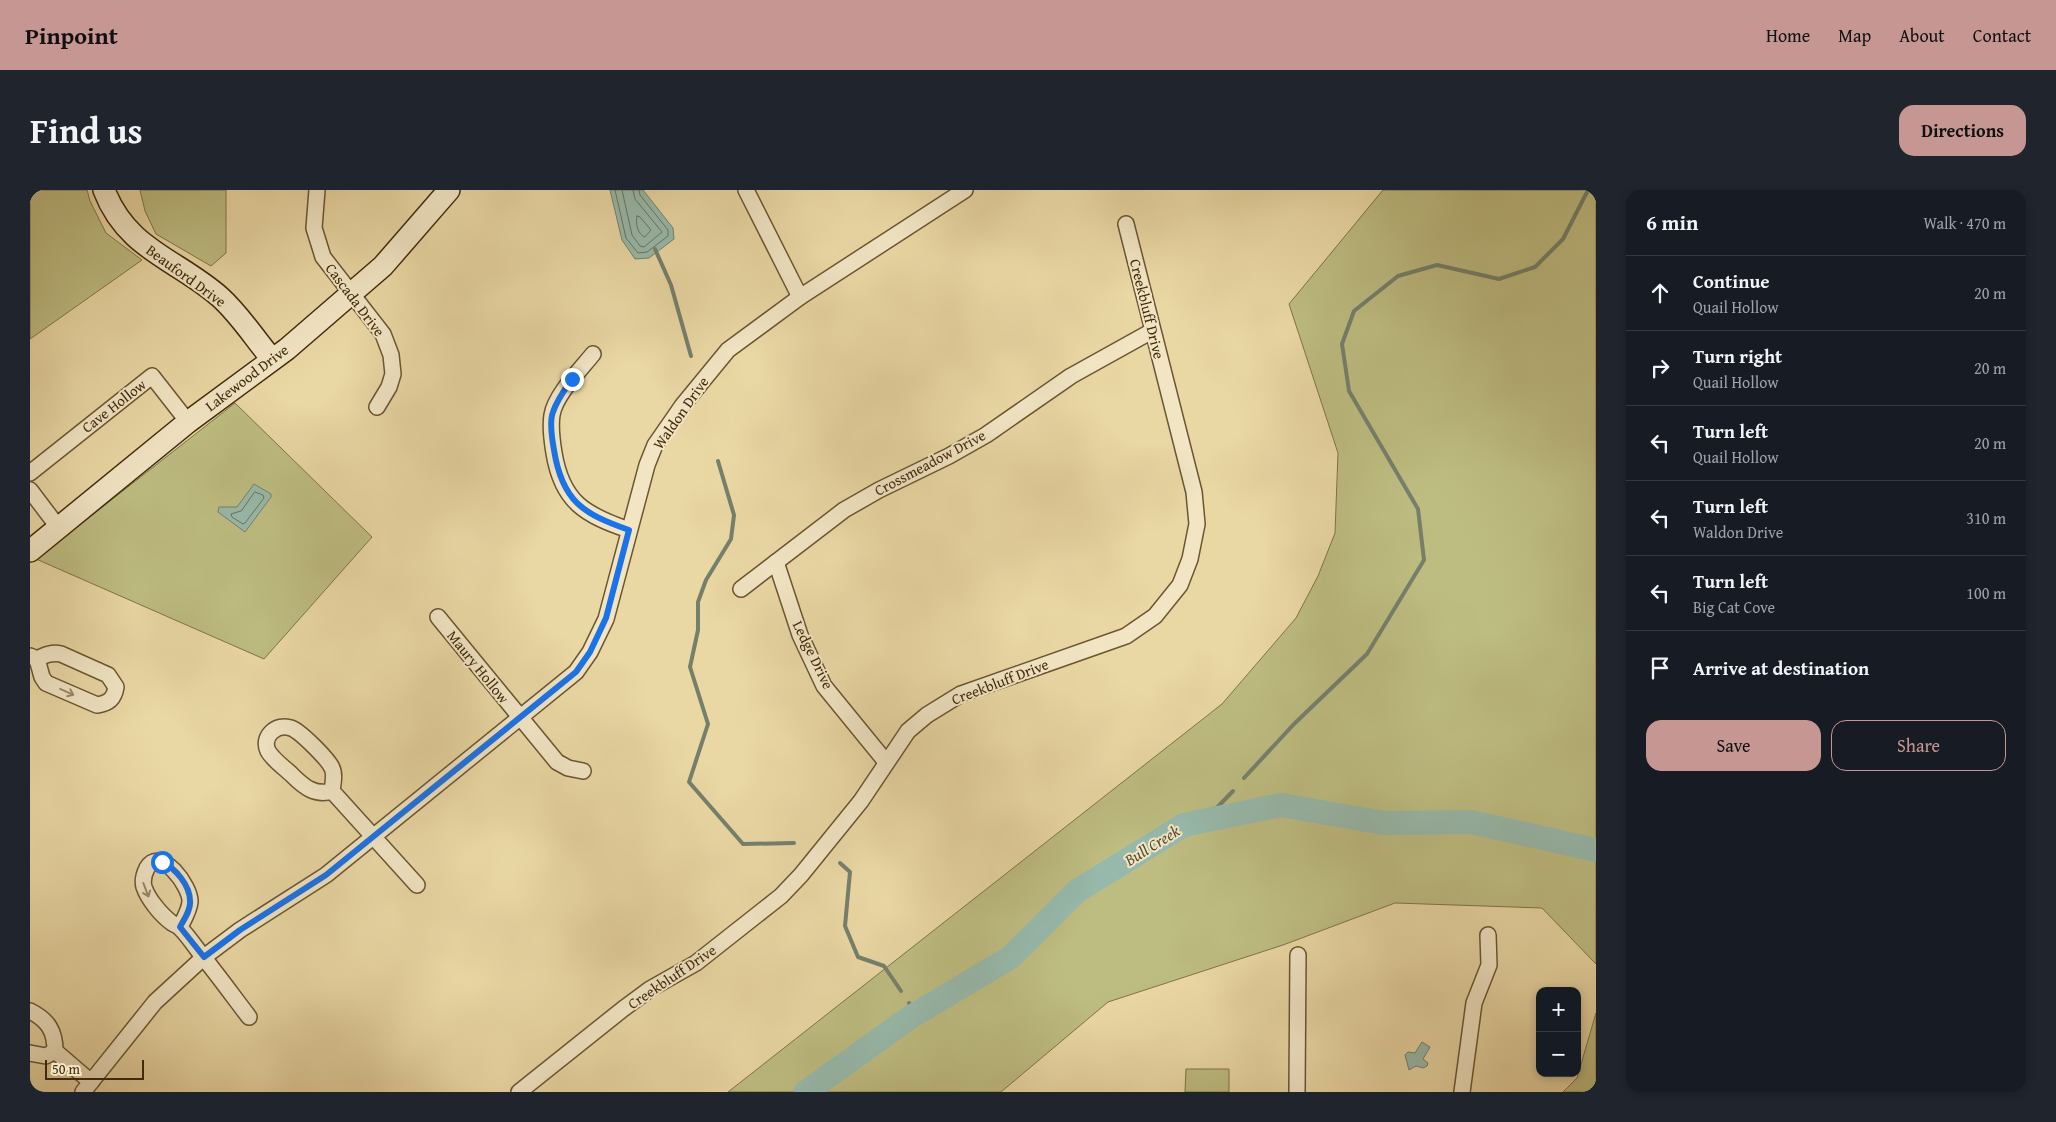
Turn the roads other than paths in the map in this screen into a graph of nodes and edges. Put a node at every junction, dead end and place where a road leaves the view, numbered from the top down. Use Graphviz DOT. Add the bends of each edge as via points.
graph roads {
  1 [pos="104,190"];
  2 [pos="317,190"];
  3 [pos="449,190"];
  4 [pos="746,190"];
  5 [pos="964,190"];
  6 [pos="1126,224"];
  7 [pos="352,292"];
  8 [pos="800,297"];
  9 [pos="1152,331"];
  10 [pos="593,354"];
  11 [pos="272,359"];
  12 [pos="377,407"];
  13 [pos="188,422"];
  14 [pos="30,473"];
  15 [pos="30,490"];
  16 [pos="58,527"];
  17 [pos="629,530"];
  18 [pos="30,551"];
  19 [pos="776,562"];
  20 [pos="741,589"];
  21 [pos="438,617"];
  22 [pos="34,658"];
  23 [pos="518,717"];
  24 [pos="886,762"];
  25 [pos="583,771"];
  26 [pos="332,790"];
  27 [pos="374,837"];
  28 [pos="417,885"];
  29 [pos="180,927"];
  30 [pos="1488,934"];
  31 [pos="1298,955"];
  32 [pos="204,957"];
  33 [pos="30,1011"];
  34 [pos="249,1017"];
  35 [pos="55,1051"];
  36 [pos="30,1053"];
  37 [pos="87,1087"];
  38 [pos="519,1092"];
  39 [pos="1297,1092"];
  40 [pos="1462,1092"];
  1 -- 11 [label="street, Beauford Drive" via="125,227 143,245 220,297"];
  2 -- 7 [label="street, Cascada Drive" via="314,228 323,257"];
  3 -- 7 [label="street, Lakewood Drive" via="383,266"];
  4 -- 8 [label="street"];
  5 -- 8 [label="street, Waldon Drive"];
  6 -- 9 [label="street, Creekbluff Drive"];
  7 -- 11 [label="street, Lakewood Drive"];
  7 -- 12 [label="street, Cascada Drive" via="383,334 391,355 393,374"];
  8 -- 17 [label="street, Waldon Drive" via="728,350 682,406 655,445"];
  9 -- 19 [label="street, Crossmeadow Drive" via="1071,376 950,456 844,510"];
  9 -- 24 [label="street, Creekbluff Drive" via="1194,492 1197,524 1190,559 1180,585 1156,616 1126,636 961,694 942,704 908,731"];
  10 -- 17 [label="street" via="572,379 552,414 556,468 564,488 579,506 599,519"];
  11 -- 13 [label="street, Lakewood Drive"];
  13 -- 14 [label="street, Cave Hollow" via="152,376"];
  13 -- 16 [label="street, Lakewood Drive"];
  15 -- 16 [label="street"];
  16 -- 18 [label="street, Lakewood Drive"];
  17 -- 23 [label="street, Waldon Drive" via="606,618 590,652 576,672"];
  19 -- 20 [label="street, Crossmeadow Drive"];
  19 -- 24 [label="street, Ledge Drive" via="800,635 824,686"];
  21 -- 23 [label="street, Maury Hollow"];
  22 -- 22 [label="street, one-way" via="46,683 97,705 106,703 115,693 116,687 108,675 61,654 55,652"];
  23 -- 25 [label="street, Maury Hollow" via="557,762"];
  23 -- 27 [label="street, Waldon Drive"];
  24 -- 38 [label="street, Creekbluff Drive" via="861,801 801,876 780,896 696,963 623,1009"];
  26 -- 26 [label="street" via="332,768 325,758 292,728 281,726 274,729 266,744 269,753 305,788 323,793"];
  26 -- 27 [label="street"];
  27 -- 28 [label="street"];
  27 -- 32 [label="street, Waldon Drive" via="326,875"];
  29 -- 32 [label="street"];
  30 -- 40 [label="street" via="1489,965 1474,1003"];
  31 -- 39 [label="street"];
  32 -- 34 [label="street"];
  32 -- 37 [label="street, Waldon Drive" via="155,1002"];
  33 -- 35 [label="street" via="51,1028"];
  35 -- 36 [label="street" via="46,1056"];
  35 -- 37 [label="street"];
}
